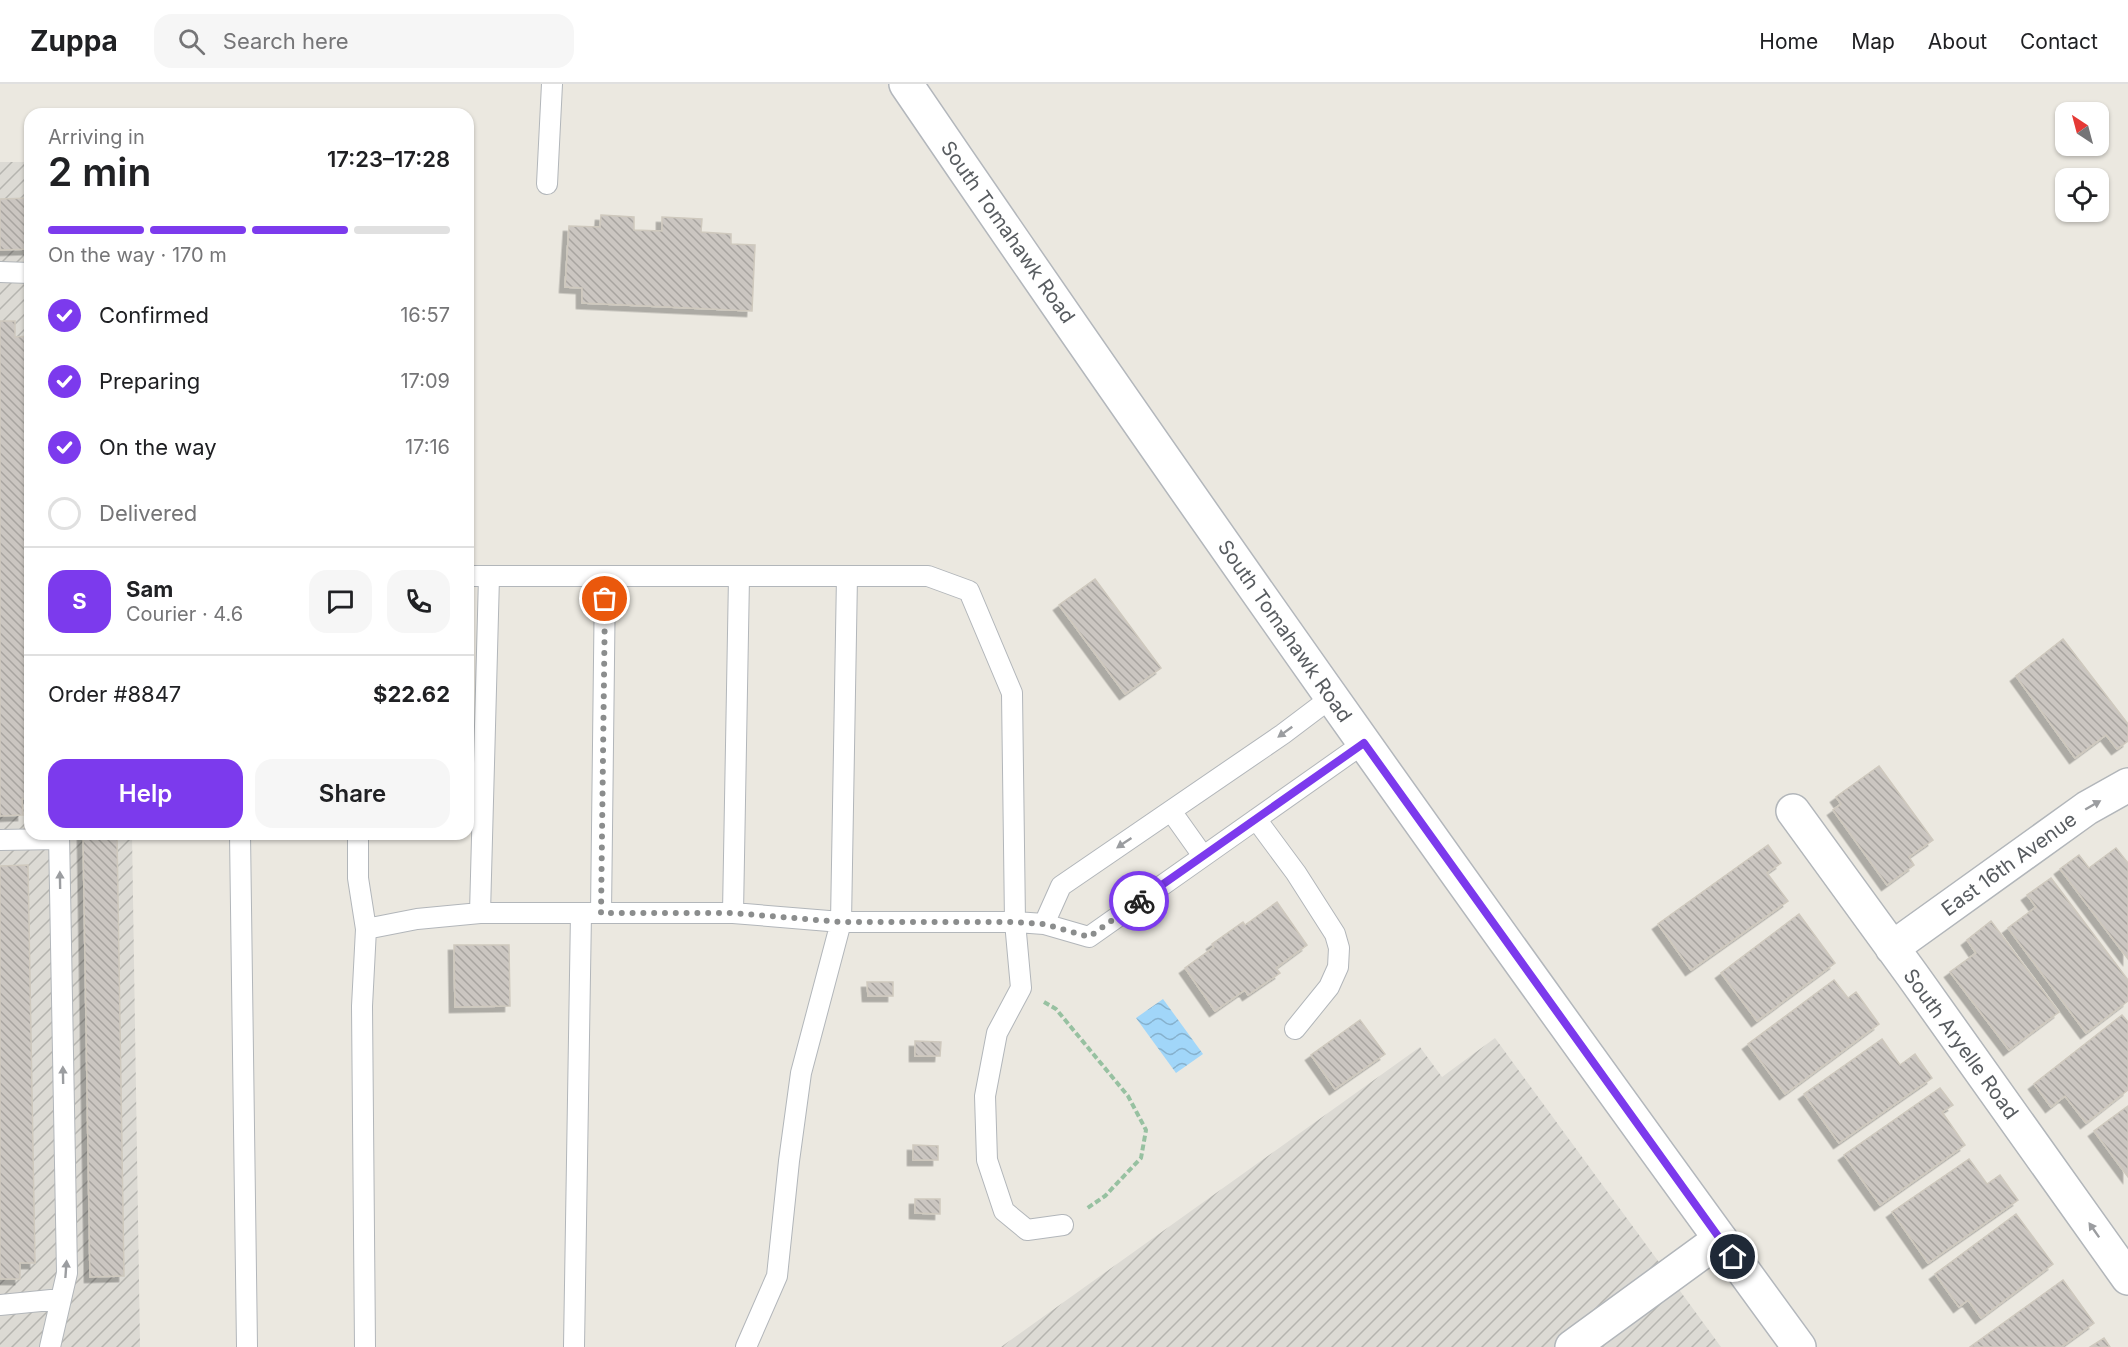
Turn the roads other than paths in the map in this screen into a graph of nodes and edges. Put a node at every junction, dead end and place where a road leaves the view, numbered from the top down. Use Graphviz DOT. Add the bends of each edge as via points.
graph roads {
  1 [pos="552,84"];
  2 [pos="906,84"];
  3 [pos="547,184"];
  4 [pos="0,272"];
  5 [pos="24,273"];
  6 [pos="474,576"];
  7 [pos="847,576"];
  8 [pos="489,577"];
  9 [pos="605,577"];
  10 [pos="739,577"];
  11 [pos="1332,697"];
  12 [pos="1364,743"];
  13 [pos="2128,785"];
  14 [pos="1171,811"];
  15 [pos="1793,811"];
  16 [pos="1256,819"];
  17 [pos="24,839"];
  18 [pos="0,840"];
  19 [pos="59,840"];
  20 [pos="240,840"];
  21 [pos="358,840"];
  22 [pos="1203,856"];
  23 [pos="480,913"];
  24 [pos="581,913"];
  25 [pos="601,913"];
  26 [pos="733,913"];
  27 [pos="841,922"];
  28 [pos="1015,922"];
  29 [pos="1044,924"];
  30 [pos="366,929"];
  31 [pos="1892,948"];
  32 [pos="1295,1029"];
  33 [pos="1063,1225"];
  34 [pos="1720,1239"];
  35 [pos="2128,1278"];
  36 [pos="61,1299"];
  37 [pos="0,1305"];
  38 [pos="50,1347"];
  39 [pos="247,1347"];
  40 [pos="365,1347"];
  41 [pos="574,1347"];
  42 [pos="746,1347"];
  43 [pos="1572,1347"];
  44 [pos="1799,1347"];
  1 -- 3 [label="lane"];
  2 -- 11 [label="main road, South Tomahawk Road"];
  4 -- 5 [label="lane"];
  6 -- 8 [label="lane"];
  7 -- 10 [label="lane"];
  7 -- 27 [label="lane"];
  7 -- 28 [label="lane" via="928,576 969,591 1012,693"];
  8 -- 9 [label="lane"];
  8 -- 23 [label="lane"];
  9 -- 10 [label="lane"];
  9 -- 25 [label="lane"];
  10 -- 26 [label="lane"];
  11 -- 12 [label="main road, South Tomahawk Road"];
  11 -- 14 [label="lane, one-way"];
  12 -- 16 [label="lane"];
  12 -- 34 [label="main road, South Tomahawk Road"];
  31 -- 13 [label="main road, East 16th Avenue, one-way" via="2087,808"];
  14 -- 22 [label="lane"];
  14 -- 29 [label="lane, one-way" via="1061,886"];
  15 -- 31 [label="main road, South Aryelle Road"];
  16 -- 22 [label="lane"];
  16 -- 32 [label="lane" via="1296,873 1335,934 1339,948 1338,967 1329,987"];
  17 -- 18 [label="lane"];
  36 -- 19 [label="lane, one-way" via="67,1273"];
  20 -- 39 [label="lane"];
  21 -- 30 [label="lane" via="358,878"];
  22 -- 29 [label="lane" via="1089,937"];
  23 -- 24 [label="lane"];
  23 -- 30 [label="lane"];
  24 -- 25 [label="lane"];
  24 -- 41 [label="lane"];
  25 -- 26 [label="lane"];
  26 -- 27 [label="lane"];
  27 -- 28 [label="lane"];
  27 -- 42 [label="lane" via="801,1073 777,1275"];
  28 -- 29 [label="lane"];
  28 -- 33 [label="lane" via="1021,988 997,1033 985,1096 987,1161 1004,1211 1028,1230"];
  30 -- 40 [label="lane" via="362,1006"];
  35 -- 31 [label="main road, South Aryelle Road, one-way"];
  34 -- 43 [label="main road"];
  34 -- 44 [label="main road, South Tomahawk Road"];
  36 -- 37 [label="lane"];
  36 -- 38 [label="lane"];
}
